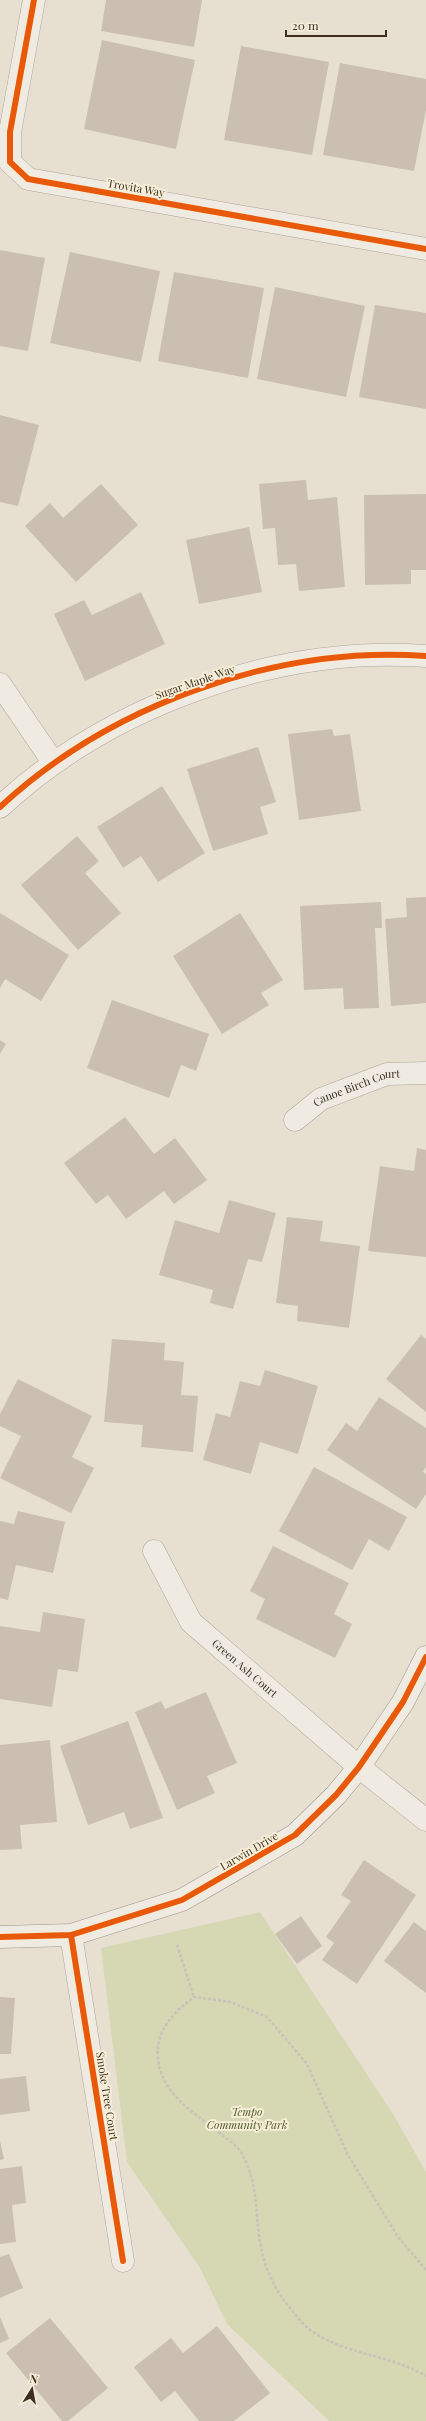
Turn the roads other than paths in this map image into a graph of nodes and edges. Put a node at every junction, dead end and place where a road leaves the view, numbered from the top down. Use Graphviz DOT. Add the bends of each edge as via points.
graph roads {
  1 [pos="34,0"];
  2 [pos="426,249"];
  3 [pos="426,656"];
  4 [pos="0,684"];
  5 [pos="53,762"];
  6 [pos="0,807"];
  7 [pos="426,1073"];
  8 [pos="294,1120"];
  9 [pos="154,1551"];
  10 [pos="426,1657"];
  11 [pos="359,1767"];
  12 [pos="426,1820"];
  13 [pos="71,1935"];
  14 [pos="0,1937"];
  15 [pos="123,2261"];
  1 -- 2 [label="street, Trovita Way" via="10,132 10,162 28,179"];
  3 -- 5 [label="street, Sugar Maple Way" via="346,656 275,667 160,703 105,730"];
  4 -- 5 [label="street"];
  5 -- 6 [label="street, Sugar Maple Way"];
  7 -- 8 [label="street, Canoe Birch Court" via="386,1074 321,1099"];
  9 -- 11 [label="street, Green Ash Court" via="191,1622"];
  10 -- 11 [label="street, Larwin Drive" via="403,1702"];
  11 -- 12 [label="street, Green Ash Court"];
  11 -- 13 [label="street, Larwin Drive" via="336,1795 295,1836 182,1900"];
  13 -- 14 [label="street, Larwin Drive"];
  13 -- 15 [label="street, Smoke Tree Court"];
}
